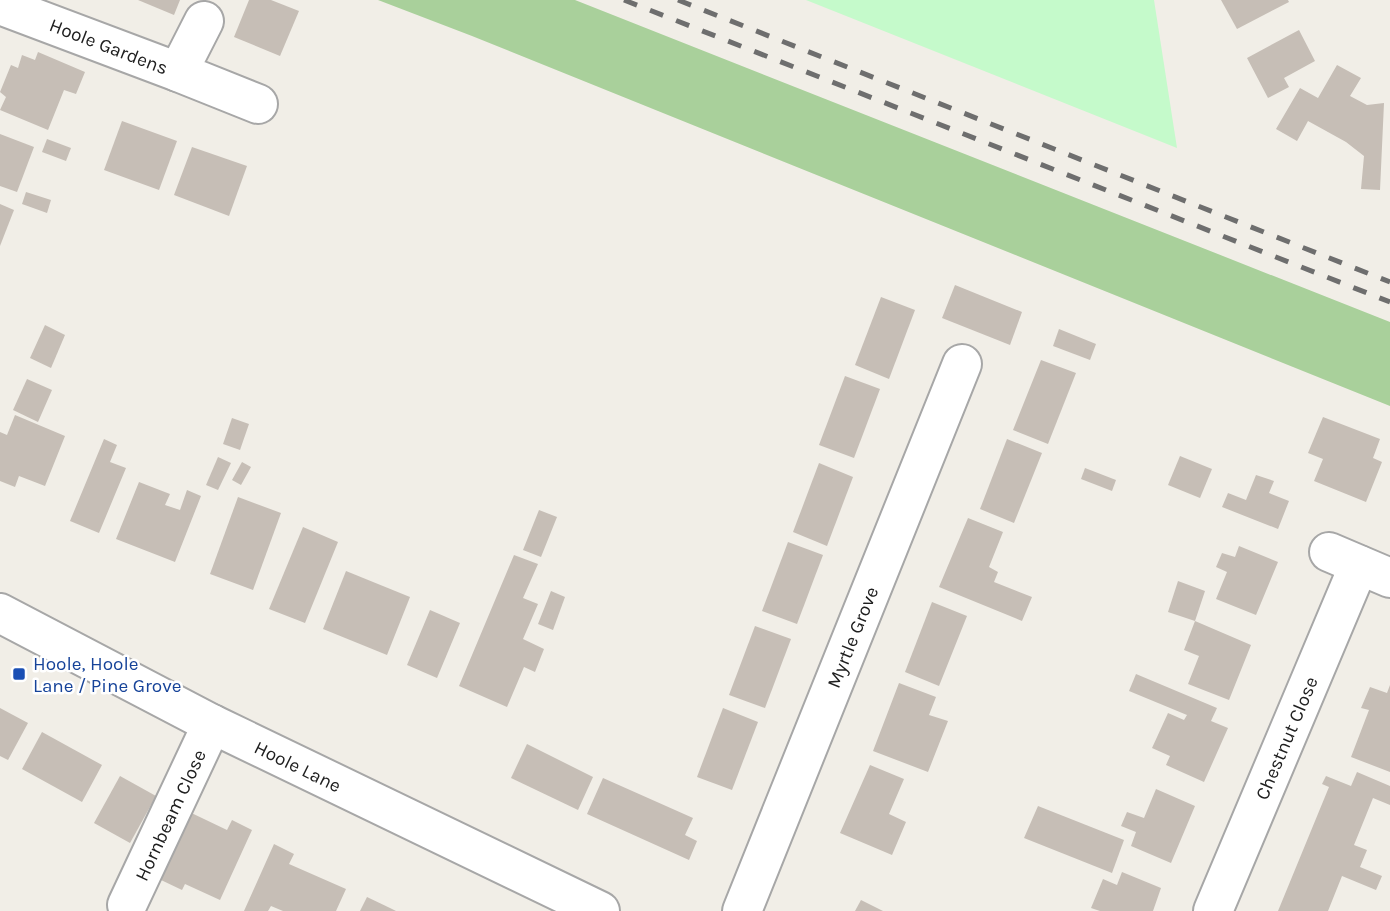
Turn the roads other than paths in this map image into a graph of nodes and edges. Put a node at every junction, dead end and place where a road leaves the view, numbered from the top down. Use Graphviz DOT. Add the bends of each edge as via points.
graph roads {
  1 [pos="0,5"];
  2 [pos="204,22"];
  3 [pos="178,72"];
  4 [pos="258,104"];
  5 [pos="962,364"];
  6 [pos="1359,565"];
  7 [pos="0,613"];
  8 [pos="212,724"];
  9 [pos="127,905"];
  10 [pos="600,911"];
  11 [pos="742,911"];
  12 [pos="1213,911"];
  1 -- 3 [label="street, Hoole Gardens"];
  2 -- 3 [label="street, Hoole Gardens"];
  3 -- 4 [label="street, Hoole Gardens"];
  5 -- 11 [label="street, Myrtle Grove"];
  6 -- 12 [label="street, Chestnut Close"];
  7 -- 8 [label="street, Hoole Lane"];
  8 -- 9 [label="street, Hornbeam Close"];
  8 -- 10 [label="street, Hoole Lane"];
}
